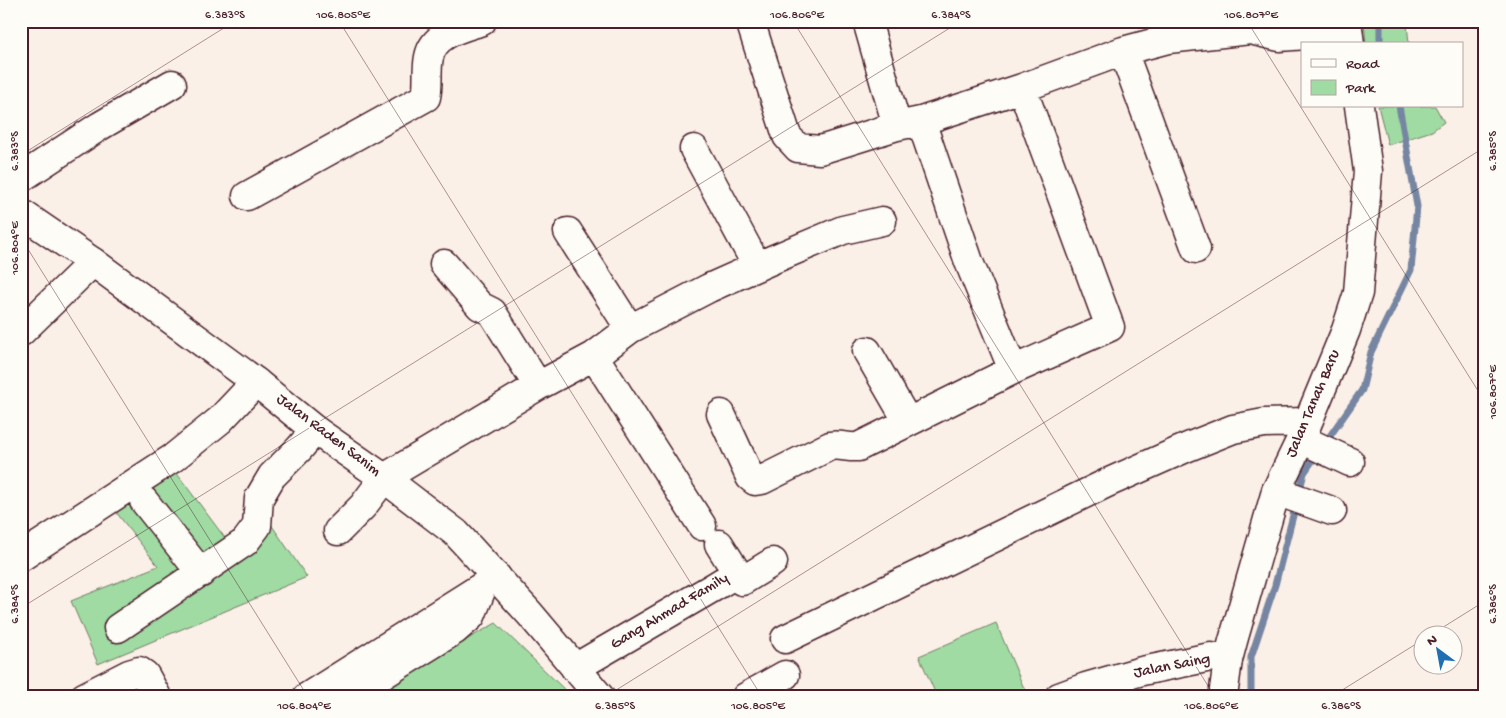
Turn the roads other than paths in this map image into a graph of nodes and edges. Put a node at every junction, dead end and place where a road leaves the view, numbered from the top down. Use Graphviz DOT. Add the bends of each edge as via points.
graph roads {
  1 [pos="482,21"];
  2 [pos="750,21"];
  3 [pos="868,21"];
  4 [pos="1259,25"];
  5 [pos="443,28"];
  6 [pos="1166,30"];
  7 [pos="1348,32"];
  8 [pos="1122,51"];
  9 [pos="172,84"];
  10 [pos="1022,88"];
  11 [pos="1359,108"];
  12 [pos="909,124"];
  13 [pos="694,149"];
  14 [pos="21,178"];
  15 [pos="247,196"];
  16 [pos="21,213"];
  17 [pos="882,221"];
  18 [pos="568,232"];
  19 [pos="1196,249"];
  20 [pos="93,262"];
  21 [pos="444,264"];
  22 [pos="757,266"];
  23 [pos="630,329"];
  24 [pos="21,332"];
  25 [pos="867,351"];
  26 [pos="594,356"];
  27 [pos="1013,370"];
  28 [pos="256,382"];
  29 [pos="538,386"];
  30 [pos="721,414"];
  31 [pos="908,422"];
  32 [pos="315,430"];
  33 [pos="1306,435"];
  34 [pos="1348,461"];
  35 [pos="384,478"];
  36 [pos="1284,494"];
  37 [pos="144,501"];
  38 [pos="1330,510"];
  39 [pos="338,531"];
  40 [pos="21,557"];
  41 [pos="773,562"];
  42 [pos="736,572"];
  43 [pos="201,573"];
  44 [pos="490,582"];
  45 [pos="118,628"];
  46 [pos="785,639"];
  47 [pos="1228,660"];
  48 [pos="575,668"];
  49 [pos="785,675"];
  50 [pos="595,695"];
  51 [pos="84,697"];
  52 [pos="157,697"];
  53 [pos="307,697"];
  54 [pos="347,697"];
  55 [pos="746,697"];
  56 [pos="1058,697"];
  57 [pos="1223,697"];
  1 -- 5 [label="street"];
  2 -- 12 [label="street" via="787,136 798,148 820,150"];
  3 -- 12 [label="street"];
  4 -- 6 [label="street"];
  4 -- 7 [label="street" via="1279,36"];
  5 -- 15 [label="street" via="429,56 426,97"];
  6 -- 8 [label="street"];
  8 -- 10 [label="street"];
  8 -- 19 [label="street"];
  9 -- 14 [label="street"];
  10 -- 12 [label="street"];
  10 -- 27 [label="street" via="1110,327"];
  11 -- 33 [label="street, Jalan Tanah Baru" via="1368,172 1358,293"];
  12 -- 27 [label="street"];
  13 -- 22 [label="street"];
  16 -- 20 [label="street, Jalan Raden Sanim"];
  17 -- 22 [label="street" via="843,230"];
  18 -- 23 [label="street"];
  20 -- 24 [label="street"];
  20 -- 28 [label="street, Jalan Raden Sanim"];
  21 -- 29 [label="street" via="480,306 492,312"];
  22 -- 23 [label="street"];
  23 -- 26 [label="street"];
  25 -- 31 [label="street"];
  26 -- 29 [label="street"];
  26 -- 42 [label="street, Gang Ahmad Family"];
  27 -- 31 [label="street"];
  28 -- 32 [label="street, Jalan Raden Sanim"];
  28 -- 40 [label="street" via="220,420 173,458"];
  29 -- 35 [label="street"];
  30 -- 31 [label="street" via="750,477 755,481 830,446 858,447"];
  32 -- 35 [label="street, Jalan Raden Sanim"];
  32 -- 43 [label="street" via="272,476 259,498 258,526 245,542"];
  33 -- 34 [label="street"];
  33 -- 36 [label="street, Jalan Tanah Baru"];
  33 -- 46 [label="street" via="1264,423 1233,429 1107,483"];
  35 -- 39 [label="street"];
  35 -- 44 [label="street, Jalan Raden Sanim" via="456,533"];
  36 -- 38 [label="street"];
  36 -- 47 [label="street, Jalan Tanah Baru"];
  37 -- 43 [label="street"];
  41 -- 42 [label="street" via="742,581"];
  42 -- 48 [label="street, Gang Ahmad Family"];
  43 -- 45 [label="street"];
  44 -- 48 [label="street, Jalan Raden Sanim"];
  44 -- 53 [label="street"];
  44 -- 54 [label="street" via="471,616 455,630"];
  47 -- 56 [label="street, Jalan Saing" via="1211,657 1142,671"];
  47 -- 57 [label="street, Jalan Tanah Baru"];
  48 -- 50 [label="street, Jalan Raden Sanim"];
  49 -- 55 [label="street"];
  51 -- 52 [label="street" via="139,670"];
}
